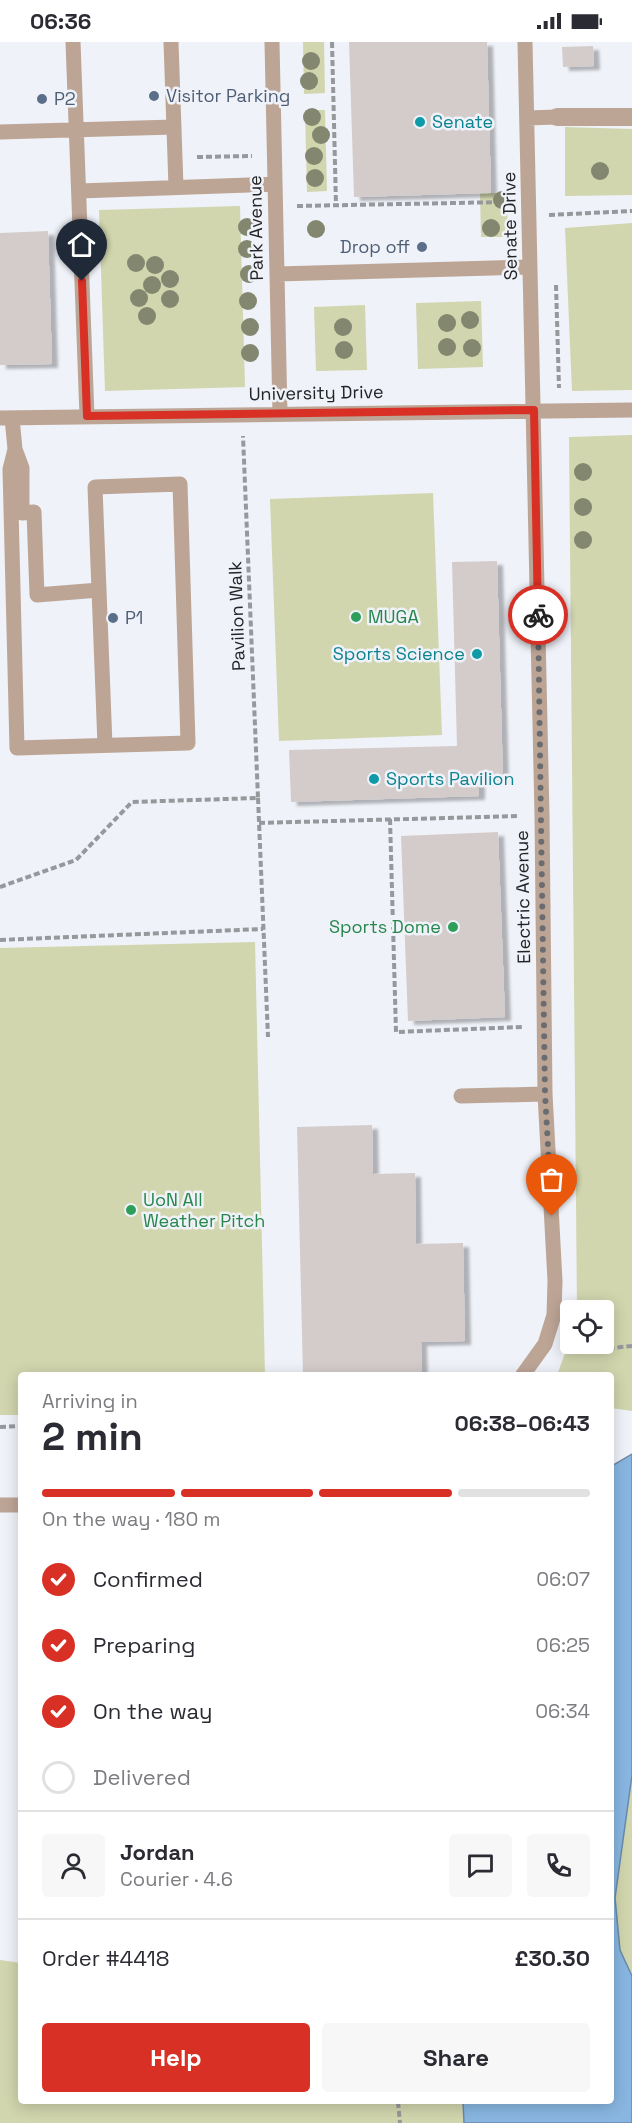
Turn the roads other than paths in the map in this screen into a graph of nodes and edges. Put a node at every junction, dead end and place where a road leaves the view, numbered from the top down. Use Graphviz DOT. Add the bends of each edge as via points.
graph roads {
  1 [pos="73,42"];
  2 [pos="171,42"];
  3 [pos="272,42"];
  4 [pos="525,42"];
  5 [pos="557,117"];
  6 [pos="632,117"];
  7 [pos="527,118"];
  8 [pos="174,127"];
  9 [pos="76,129"];
  10 [pos="0,132"];
  11 [pos="275,184"];
  12 [pos="176,187"];
  13 [pos="79,191"];
  14 [pos="530,267"];
  15 [pos="277,274"];
  16 [pos="534,410"];
  17 [pos="632,410"];
  18 [pos="280,414"];
  19 [pos="87,416"];
  20 [pos="6,418"];
  21 [pos="15,449"];
  22 [pos="99,591"];
  23 [pos="105,745"];
  24 [pos="545,1094"];
  25 [pos="461,1096"];
  26 [pos="525,1372"];
  27 [pos="0,1504"];
  28 [pos="18,1505"];
  1 -- 9 [label="lane"];
  2 -- 8 [label="lane"];
  3 -- 11 [label="lane, Park Avenue"];
  4 -- 7 [label="lane, Senate Drive"];
  5 -- 6 [label="street"];
  5 -- 7 [label="lane"];
  7 -- 14 [label="lane, Senate Drive"];
  8 -- 9 [label="lane"];
  8 -- 12 [label="lane"];
  9 -- 10 [label="lane"];
  9 -- 13 [label="lane"];
  11 -- 12 [label="lane"];
  11 -- 15 [label="lane, Park Avenue"];
  12 -- 13 [label="lane"];
  13 -- 19 [label="lane"];
  14 -- 15 [label="lane"];
  14 -- 16 [label="lane, Senate Drive"];
  15 -- 18 [label="lane, Park Avenue"];
  16 -- 17 [label="lane, University Drive"];
  16 -- 18 [label="lane, University Drive"];
  16 -- 24 [label="lane, Electric Avenue"];
  18 -- 19 [label="lane, University Drive"];
  19 -- 20 [label="lane, University Drive"];
  20 -- 21 [label="lane"];
  21 -- 22 [label="lane" via="22,468 22,513 34,512 37,595"];
  21 -- 23 [label="lane" via="10,469 17,748"];
  22 -- 23 [label="lane"];
  22 -- 23 [label="lane" via="95,488 180,484 188,743"];
  24 -- 25 [label="lane"];
  24 -- 26 [label="lane, Electric Avenue" via="554,1315 545,1344"];
  27 -- 28 [label="lane"];
}
